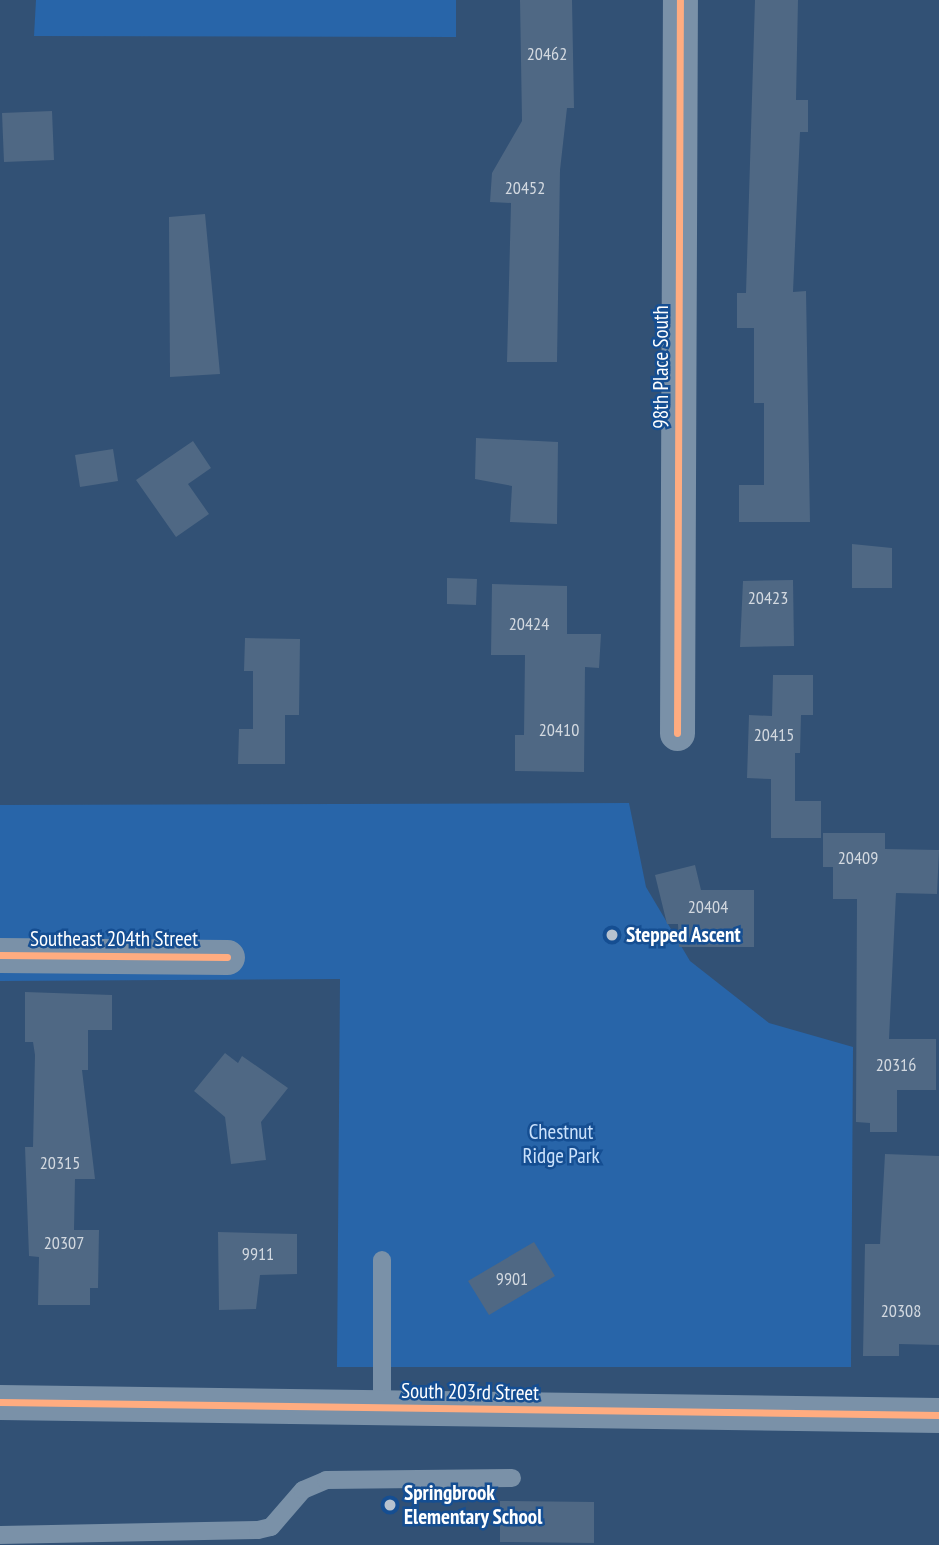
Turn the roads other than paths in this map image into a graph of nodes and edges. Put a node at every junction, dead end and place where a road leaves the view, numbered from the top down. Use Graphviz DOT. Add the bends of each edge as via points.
graph roads {
  1 [pos="680,0"];
  2 [pos="677,733"];
  3 [pos="0,955"];
  4 [pos="227,957"];
  5 [pos="382,1260"];
  6 [pos="0,1402"];
  7 [pos="382,1408"];
  8 [pos="939,1415"];
  9 [pos="512,1478"];
  10 [pos="0,1535"];
  1 -- 2 [label="street, 98th Place South"];
  3 -- 4 [label="street, Southeast 204th Street"];
  5 -- 7 [label="lane"];
  6 -- 7 [label="street, South 203rd Street"];
  7 -- 8 [label="street, South 203rd Street"];
  9 -- 10 [label="lane" via="326,1480 303,1490 271,1527 258,1530"];
}
